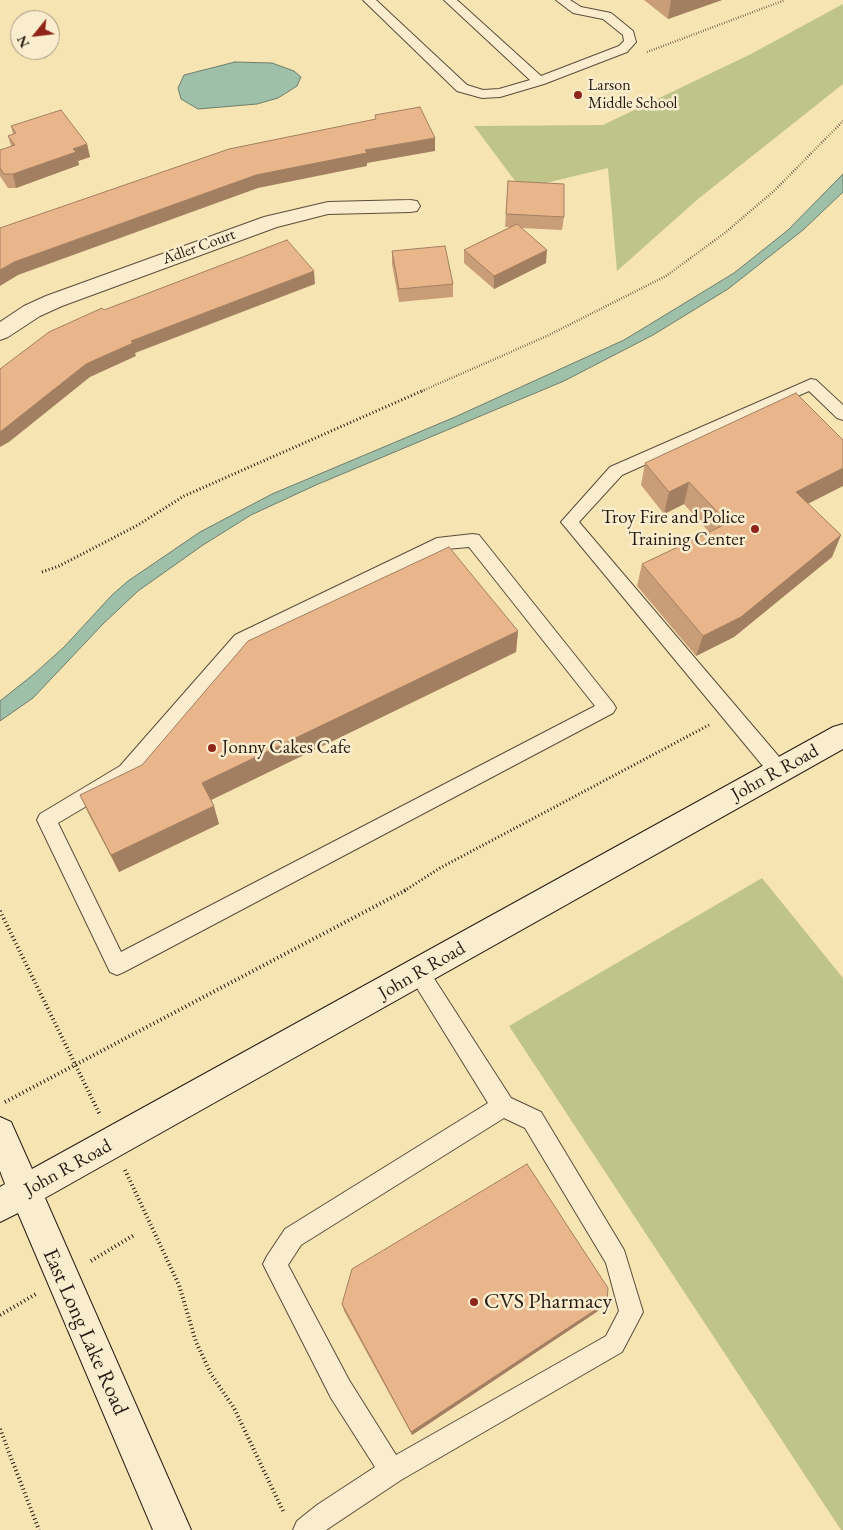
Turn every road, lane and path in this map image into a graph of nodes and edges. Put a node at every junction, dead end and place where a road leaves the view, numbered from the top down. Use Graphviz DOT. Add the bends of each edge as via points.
graph roads {
  1 [pos="369,0"];
  2 [pos="450,0"];
  3 [pos="562,0"];
  4 [pos="785,0"];
  5 [pos="643,53"];
  6 [pos="540,81"];
  7 [pos="843,121"];
  8 [pos="410,206"];
  9 [pos="0,332"];
  10 [pos="843,414"];
  11 [pos="42,572"];
  12 [pos="708,726"];
  13 [pos="843,735"];
  14 [pos="778,771"];
  15 [pos="47,820"];
  16 [pos="0,911"];
  17 [pos="419,973"];
  18 [pos="76,1064"];
  19 [pos="84,1081"];
  20 [pos="0,1104"];
  21 [pos="504,1106"];
  22 [pos="0,1133"];
  23 [pos="12,1198"];
  24 [pos="140,1202"];
  25 [pos="0,1429"];
  26 [pos="392,1471"];
  27 [pos="282,1509"];
  28 [pos="39,1530"];
  29 [pos="172,1530"];
  30 [pos="306,1530"];
  1 -- 6 [label="lane" via="462,88 482,94 500,94"];
  2 -- 6 [label="lane"];
  3 -- 6 [label="lane" via="577,10 607,16 630,34 630,42 623,49"];
  4 -- 5 [label="path"];
  7 -- 11 [label="path" via="775,190 726,232 666,276 547,336 184,496 138,525"];
  8 -- 9 [label="main road, Adler Court" via="328,208 264,224 54,301"];
  10 -- 14 [label="lane" via="811,384 616,472 570,522"];
  12 -- 18 [label="path" via="440,868 396,896"];
  13 -- 14 [label="main road, John R Road"];
  14 -- 17 [label="main road, John R Road"];
  15 -- 15 [label="lane" via="117,965 607,708 473,540 442,542 241,640 127,772"];
  16 -- 18 [label="path"];
  17 -- 21 [label="lane"];
  17 -- 23 [label="main road, John R Road"];
  18 -- 19 [label="path"];
  18 -- 20 [label="path"];
  21 -- 26 [label="lane" via="292,1237 275,1264 340,1388"];
  21 -- 26 [label="lane" via="533,1120 616,1258 631,1312 614,1344"];
  22 -- 23 [label="main road, East Long Lake Road"];
  23 -- 29 [label="main road, East Long Lake Road"];
  24 -- 27 [label="path" via="179,1285 196,1342 211,1374 234,1408"];
  25 -- 28 [label="path"];
  26 -- 30 [label="lane"];
}
